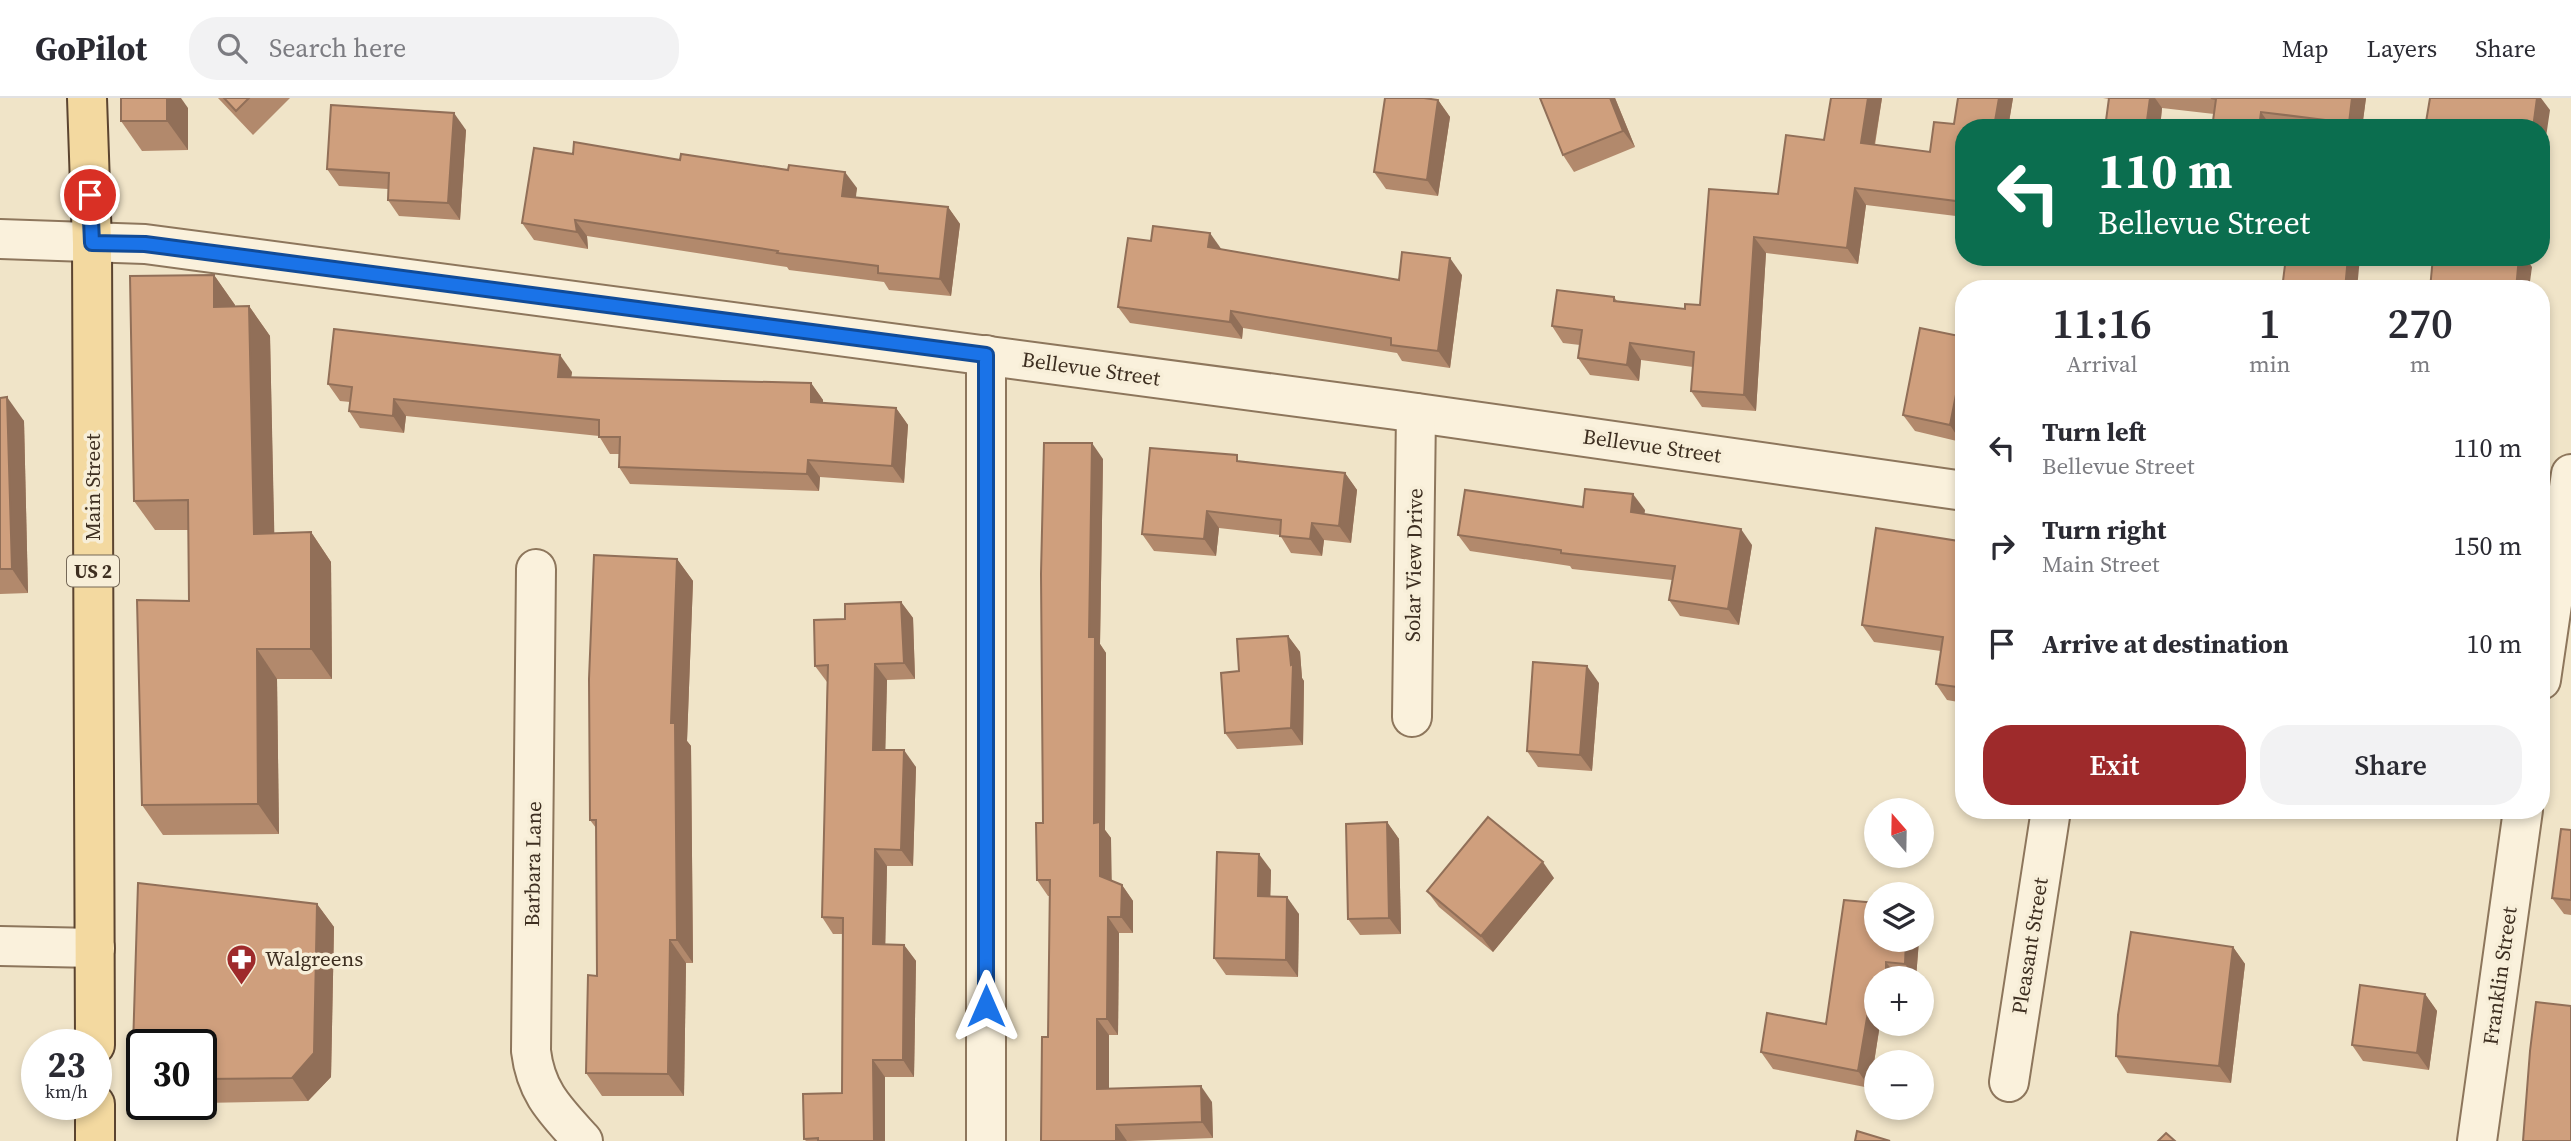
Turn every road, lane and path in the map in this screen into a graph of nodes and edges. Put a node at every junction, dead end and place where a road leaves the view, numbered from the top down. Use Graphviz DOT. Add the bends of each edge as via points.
graph roads {
  1 [pos="87,98"];
  2 [pos="0,239"];
  3 [pos="92,243"];
  4 [pos="986,355"];
  5 [pos="1416,413"];
  6 [pos="2571,474"];
  7 [pos="1955,490"];
  8 [pos="536,569"];
  9 [pos="2556,574"];
  10 [pos="2550,616"];
  11 [pos="1412,717"];
  12 [pos="2050,819"];
  13 [pos="2522,819"];
  14 [pos="0,946"];
  15 [pos="95,947"];
  16 [pos="95,1029"];
  17 [pos="2009,1082"];
  18 [pos="95,1120"];
  19 [pos="95,1141"];
  20 [pos="583,1141"];
  21 [pos="986,1141"];
  22 [pos="2477,1141"];
  1 -- 3 [label="main road, Main Street / US 2"];
  2 -- 3 [label="street, Bellevue Street"];
  3 -- 4 [label="street, Bellevue Street" via="145,244"];
  3 -- 15 [label="main road, Main Street / US 2"];
  4 -- 5 [label="street, Bellevue Street"];
  4 -- 21 [label="street"];
  5 -- 7 [label="street, Bellevue Street"];
  5 -- 11 [label="street, Solar View Drive"];
  6 -- 9 [label="street"];
  8 -- 20 [label="street, Barbara Lane" via="531,1051 539,1087"];
  9 -- 10 [label="street"];
  12 -- 17 [label="street, Pleasant Street"];
  13 -- 22 [label="street, Franklin Street"];
  14 -- 15 [label="street"];
  15 -- 16 [label="main road, Main Street / US 2"];
  18 -- 19 [label="main road"];
}
